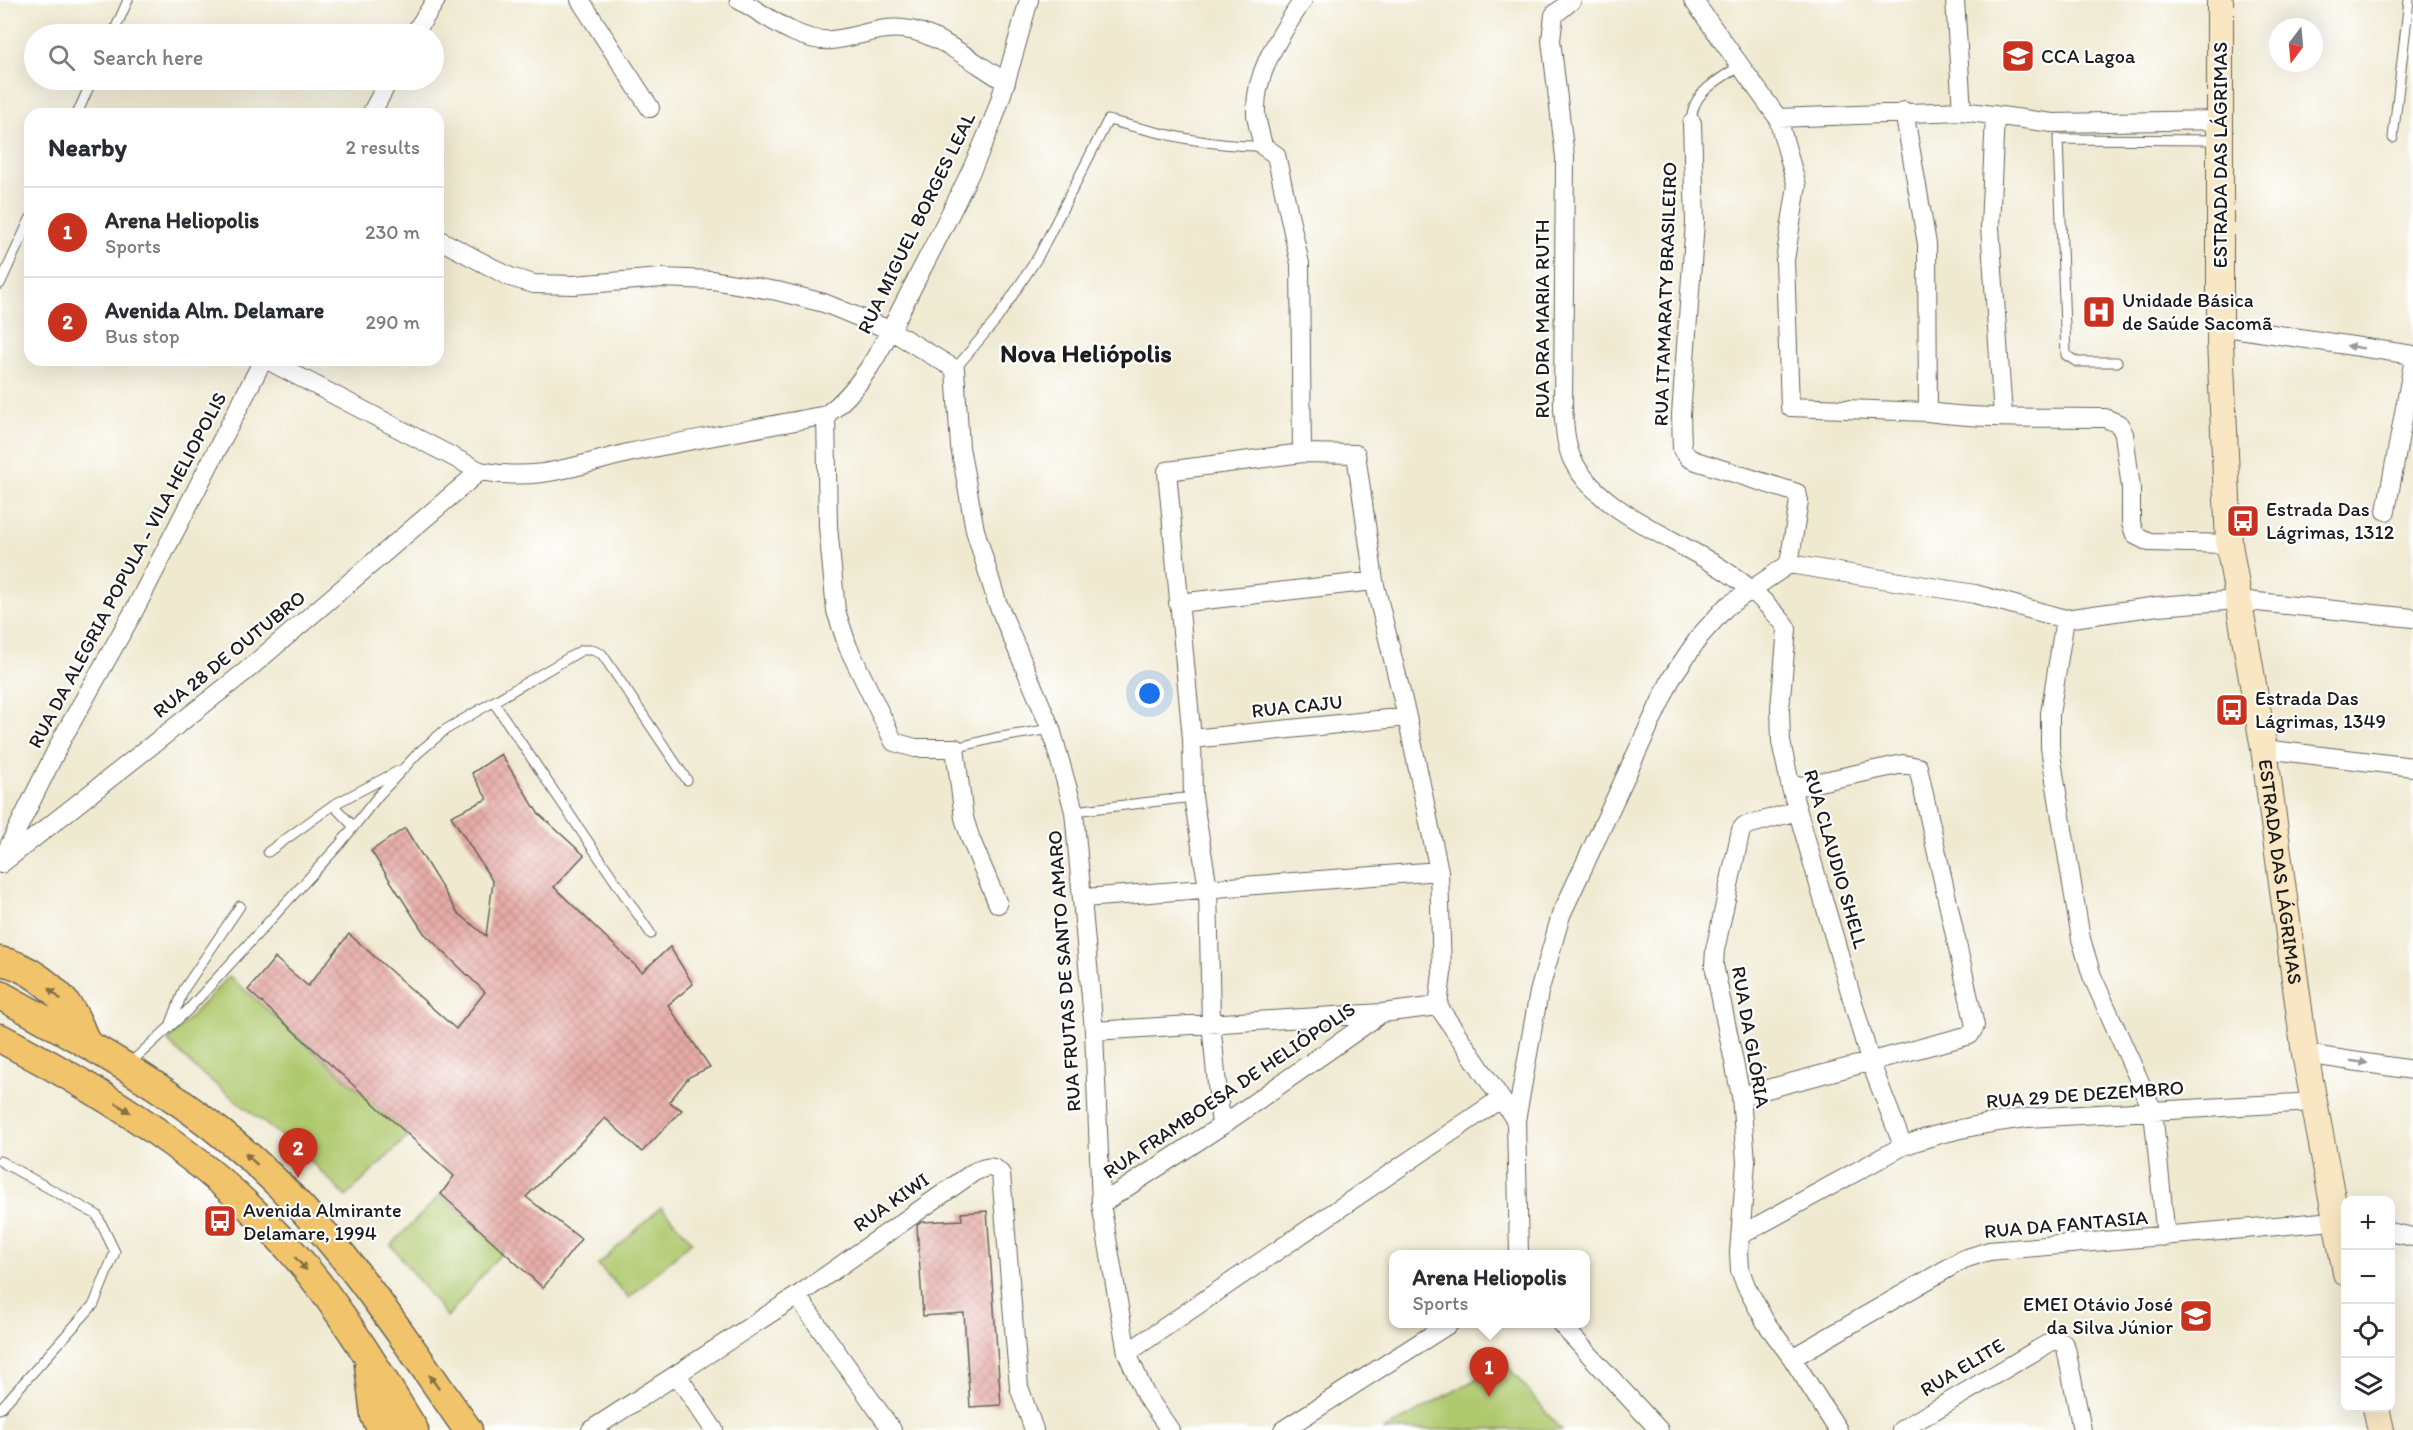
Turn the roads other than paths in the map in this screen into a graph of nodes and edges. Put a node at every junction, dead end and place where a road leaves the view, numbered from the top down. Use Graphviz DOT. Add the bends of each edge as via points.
graph roads {
  1 [pos="128,0"];
  2 [pos="436,0"];
  3 [pos="580,0"];
  4 [pos="739,0"];
  5 [pos="1029,0"];
  6 [pos="1303,0"];
  7 [pos="1572,0"];
  8 [pos="1693,0"];
  9 [pos="1955,0"];
  10 [pos="2220,0"];
  11 [pos="2409,0"];
  12 [pos="117,24"];
  13 [pos="420,24"];
  14 [pos="1741,64"];
  15 [pos="1006,82"];
  16 [pos="88,90"];
  17 [pos="383,90"];
  18 [pos="80,108"];
  19 [pos="373,108"];
  20 [pos="650,108"];
  21 [pos="1904,111"];
  22 [pos="1962,111"];
  23 [pos="1995,115"];
  24 [pos="1778,118"];
  25 [pos="1692,123"];
  26 [pos="2220,130"];
  27 [pos="2393,138"];
  28 [pos="1269,151"];
  29 [pos="24,232"];
  30 [pos="444,242"];
  31 [pos="0,284"];
  32 [pos="2219,326"];
  33 [pos="890,330"];
  34 [pos="2413,355"];
  35 [pos="2117,362"];
  36 [pos="2413,364"];
  37 [pos="262,366"];
  38 [pos="277,366"];
  39 [pos="955,369"];
  40 [pos="1929,412"];
  41 [pos="826,415"];
  42 [pos="2003,416"];
  43 [pos="1302,453"];
  44 [pos="480,471"];
  45 [pos="2385,511"];
  46 [pos="2229,544"];
  47 [pos="1789,564"];
  48 [pos="1374,581"];
  49 [pos="1752,588"];
  50 [pos="2238,600"];
  51 [pos="1178,603"];
  52 [pos="2413,618"];
  53 [pos="2065,619"];
  54 [pos="494,703"];
  55 [pos="1407,717"];
  56 [pos="1051,729"];
  57 [pos="1192,739"];
  58 [pos="955,748"];
  59 [pos="2264,749"];
  60 [pos="404,767"];
  61 [pos="2413,767"];
  62 [pos="687,780"];
  63 [pos="1791,788"];
  64 [pos="1194,797"];
  65 [pos="333,805"];
  66 [pos="1074,811"];
  67 [pos="1797,811"];
  68 [pos="354,827"];
  69 [pos="268,852"];
  70 [pos="0,864"];
  71 [pos="1439,871"];
  72 [pos="1208,888"];
  73 [pos="1084,898"];
  74 [pos="998,904"];
  75 [pos="240,906"];
  76 [pos="651,934"];
  77 [pos="0,961"];
  78 [pos="0,995"];
  79 [pos="1438,1006"];
  80 [pos="1382,1013"];
  81 [pos="1211,1022"];
  82 [pos="169,1028"];
  83 [pos="1094,1031"];
  84 [pos="0,1038"];
  85 [pos="86,1043"];
  86 [pos="2305,1054"];
  87 [pos="1870,1061"];
  88 [pos="127,1065"];
  89 [pos="2413,1070"];
  90 [pos="1741,1096"];
  91 [pos="1500,1099"];
  92 [pos="2314,1102"];
  93 [pos="2153,1111"];
  94 [pos="1516,1121"];
  95 [pos="1221,1126"];
  96 [pos="1903,1146"];
  97 [pos="0,1161"];
  98 [pos="1101,1204"];
  99 [pos="2340,1222"];
  100 [pos="2395,1233"];
  101 [pos="1741,1235"];
  102 [pos="2166,1237"];
  103 [pos="2413,1237"];
  104 [pos="1519,1250"];
  105 [pos="2343,1250"];
  106 [pos="797,1296"];
  107 [pos="1441,1328"];
  108 [pos="1566,1328"];
  109 [pos="1127,1353"];
  110 [pos="368,1354"];
  111 [pos="1792,1358"];
  112 [pos="677,1375"];
  113 [pos="0,1409"];
  114 [pos="2377,1412"];
  115 [pos="382,1430"];
  116 [pos="414,1430"];
  117 [pos="468,1430"];
  118 [pos="591,1430"];
  119 [pos="714,1430"];
  120 [pos="892,1430"];
  121 [pos="1034,1430"];
  122 [pos="1172,1430"];
  123 [pos="1283,1430"];
  124 [pos="1659,1430"];
  125 [pos="1838,1430"];
  126 [pos="1901,1430"];
  127 [pos="2082,1430"];
  128 [pos="2381,1430"];
  1 -- 12 [label="lane"];
  2 -- 13 [label="street"];
  3 -- 20 [label="street"];
  4 -- 15 [label="street" via="818,40 880,29 905,29 929,36"];
  5 -- 15 [label="street, RUA MIGUEL BORGES LEAL"];
  6 -- 28 [label="street" via="1280,34 1258,87 1256,115"];
  7 -- 49 [label="street, RUA DRA MARIA RUTH" via="1554,15 1551,40 1565,157 1563,409 1573,462 1593,488 1613,504"];
  8 -- 14 [label="street"];
  9 -- 22 [label="street"];
  10 -- 26 [label="main road, ESTRADA DAS LÁGRIMAS"];
  11 -- 27 [label="lane"];
  14 -- 24 [label="street"];
  14 -- 25 [label="lane" via="1699,95 1691,112"];
  15 -- 33 [label="street, RUA MIGUEL BORGES LEAL" via="973,167"];
  16 -- 18 [label="lane"];
  17 -- 19 [label="street"];
  21 -- 22 [label="street"];
  21 -- 24 [label="street"];
  21 -- 40 [label="street" via="1927,244"];
  22 -- 23 [label="street"];
  23 -- 26 [label="street" via="2053,123"];
  23 -- 42 [label="street" via="1990,227"];
  24 -- 40 [label="street" via="1797,186 1785,260 1790,407"];
  25 -- 47 [label="street, RUA ITAMARATY BRASILEIRO" via="1695,222 1682,449 1696,461 1797,493"];
  26 -- 32 [label="main road, ESTRADA DAS LÁGRIMAS"];
  26 -- 35 [label="lane" via="2058,139 2066,356 2077,362"];
  28 -- 39 [label="lane" via="1187,140 1108,120 1038,257 997,319"];
  28 -- 43 [label="street" via="1300,264"];
  29 -- 31 [label="lane"];
  30 -- 33 [label="street" via="510,277 534,284 661,278 712,280 824,303"];
  34 -- 32 [label="street, one-way"];
  32 -- 46 [label="main road, ESTRADA DAS LÁGRIMAS"];
  33 -- 39 [label="street"];
  33 -- 41 [label="street, RUA MIGUEL BORGES LEAL" via="858,385 845,402"];
  36 -- 45 [label="street"];
  37 -- 70 [label="street, RUA DA ALEGRIA POPULA - VILA HELIOPOLIS" via="63,737"];
  38 -- 44 [label="street"];
  39 -- 56 [label="street, RUA FRUTAS DE SANTO AMARO" via="960,447 975,530 997,602"];
  40 -- 42 [label="street" via="1973,418"];
  41 -- 44 [label="street" via="629,453 551,473 506,476"];
  41 -- 58 [label="street" via="831,578 836,611 848,647 894,742 915,748"];
  42 -- 46 [label="street" via="2115,421 2124,434 2130,523 2135,535 2149,542"];
  43 -- 48 [label="street" via="1356,454"];
  43 -- 51 [label="street" via="1167,471"];
  44 -- 70 [label="street, RUA 28 DE OUTUBRO" via="246,671"];
  46 -- 50 [label="main road, ESTRADA DAS LÁGRIMAS"];
  47 -- 49 [label="street"];
  47 -- 53 [label="street" via="1975,594"];
  48 -- 51 [label="street"];
  48 -- 55 [label="street"];
  49 -- 63 [label="street, RUA CLAUDIO SHELL" via="1787,629 1780,708 1781,742"];
  49 -- 94 [label="street" via="1726,607 1672,677 1580,872 1561,915 1539,992"];
  50 -- 52 [label="street"];
  50 -- 53 [label="street"];
  50 -- 59 [label="main road, ESTRADA DAS LÁGRIMAS"];
  51 -- 57 [label="street"];
  53 -- 93 [label="street" via="2050,714 2050,747 2081,939 2092,976"];
  54 -- 60 [label="lane" via="445,730"];
  54 -- 62 [label="lane" via="582,650 592,650 602,654"];
  54 -- 76 [label="lane"];
  55 -- 57 [label="street, RUA CAJU"];
  55 -- 71 [label="street"];
  56 -- 58 [label="lane"];
  56 -- 66 [label="street, RUA FRUTAS DE SANTO AMARO"];
  57 -- 64 [label="street"];
  58 -- 74 [label="street" via="964,818"];
  59 -- 61 [label="street"];
  59 -- 86 [label="main road, ESTRADA DAS LÁGRIMAS"];
  60 -- 65 [label="lane"];
  60 -- 68 [label="lane"];
  63 -- 67 [label="street, RUA CLAUDIO SHELL"];
  63 -- 87 [label="street" via="1903,764 1915,765 1920,771 1975,1026 1970,1035"];
  64 -- 66 [label="lane"];
  64 -- 72 [label="street"];
  65 -- 68 [label="lane"];
  65 -- 69 [label="lane"];
  66 -- 73 [label="street, RUA FRUTAS DE SANTO AMARO"];
  67 -- 87 [label="street, RUA CLAUDIO SHELL"];
  67 -- 90 [label="street, RUA DA GLÓRIA" via="1741,830 1715,950 1715,978"];
  68 -- 82 [label="lane"];
  71 -- 72 [label="street"];
  71 -- 79 [label="street" via="1442,973"];
  72 -- 73 [label="street"];
  72 -- 81 [label="street"];
  73 -- 83 [label="street, RUA FRUTAS DE SANTO AMARO"];
  75 -- 82 [label="lane" via="184,989"];
  85 -- 77 [label="main road, one-way" via="72,1012 56,992 31,974"];
  78 -- 85 [label="main road"];
  79 -- 80 [label="street"];
  79 -- 91 [label="street"];
  80 -- 81 [label="street"];
  80 -- 95 [label="street, RUA FRAMBOESA DE HELIÓPOLIS"];
  81 -- 83 [label="street"];
  81 -- 95 [label="street"];
  82 -- 88 [label="lane"];
  83 -- 98 [label="street, RUA FRUTAS DE SANTO AMARO"];
  84 -- 110 [label="main road, one-way" via="74,1077 150,1126 231,1191 318,1284"];
  85 -- 88 [label="main road"];
  86 -- 89 [label="street, one-way"];
  86 -- 92 [label="main road, ESTRADA DAS LÁGRIMAS"];
  87 -- 90 [label="street"];
  87 -- 96 [label="street, RUA CLAUDIO SHELL"];
  117 -- 88 [label="main road, one-way" via="347,1259 287,1193 234,1143"];
  90 -- 101 [label="street, RUA DA GLÓRIA" via="1746,1162"];
  91 -- 94 [label="street"];
  91 -- 109 [label="street"];
  92 -- 93 [label="street, RUA 29 DE DEZEMBRO"];
  92 -- 99 [label="main road, ESTRADA DAS LÁGRIMAS"];
  93 -- 96 [label="street, RUA 29 DE DEZEMBRO" via="1984,1123"];
  93 -- 102 [label="street"];
  94 -- 104 [label="street"];
  95 -- 98 [label="street, RUA FRAMBOESA DE HELIÓPOLIS"];
  96 -- 101 [label="street, RUA 29 DE DEZEMBRO"];
  97 -- 113 [label="lane" via="98,1215 115,1252 94,1304"];
  98 -- 109 [label="lane"];
  99 -- 102 [label="street, RUA DA FANTASIA"];
  99 -- 105 [label="main road, ESTRADA DAS LÁGRIMAS"];
  100 -- 103 [label="street"];
  101 -- 111 [label="street, RUA DA GLÓRIA" via="1740,1270 1746,1286 1766,1323"];
  102 -- 111 [label="street, RUA DA FANTASIA" via="1989,1251 1964,1259"];
  106 -- 112 [label="street, RUA KIWI"];
  106 -- 120 [label="street"];
  106 -- 121 [label="street, RUA KIWI" via="974,1172 996,1168 1001,1174 1018,1388"];
  107 -- 123 [label="lane"];
  108 -- 124 [label="street"];
  109 -- 122 [label="street" via="1145,1394"];
  110 -- 115 [label="main road" via="375,1416"];
  110 -- 116 [label="main road"];
  111 -- 125 [label="street, RUA DA GLÓRIA"];
  112 -- 118 [label="street, RUA KIWI"];
  112 -- 119 [label="street"];
  114 -- 128 [label="main road"];
  126 -- 127 [label="street, RUA ELITE" via="2054,1340 2066,1348"];
}
